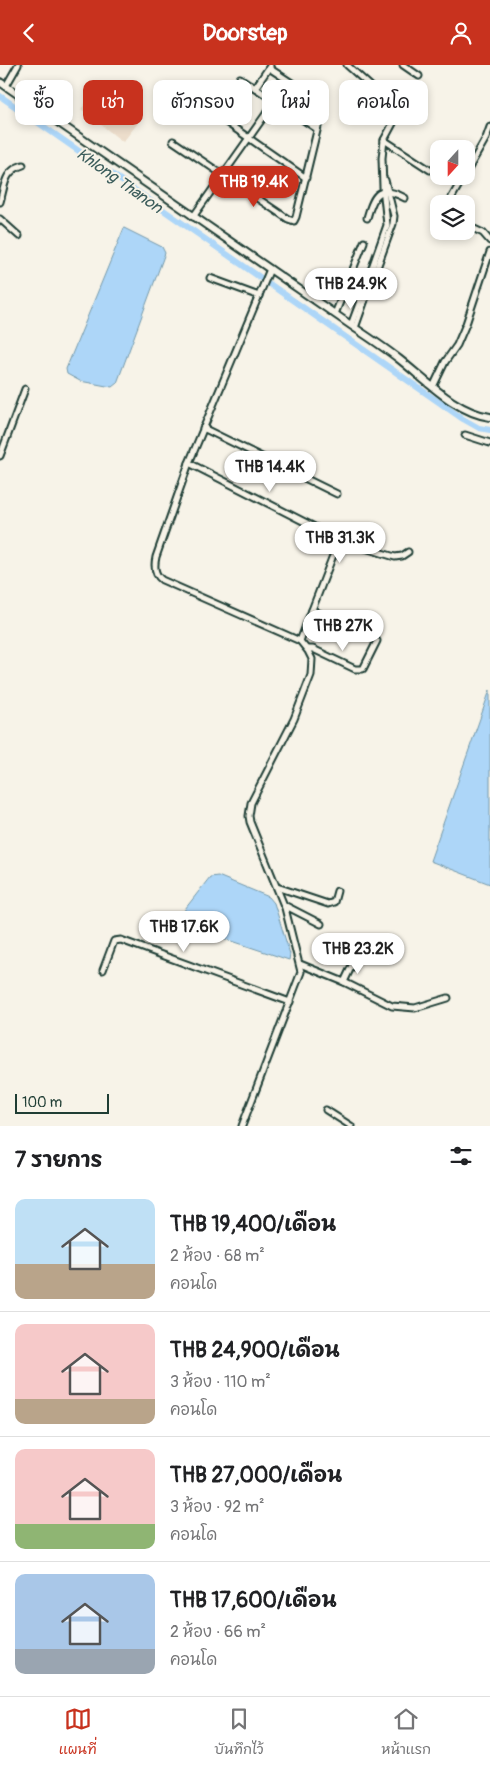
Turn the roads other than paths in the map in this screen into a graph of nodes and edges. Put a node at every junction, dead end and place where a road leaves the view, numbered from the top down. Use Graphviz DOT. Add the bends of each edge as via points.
graph roads {
  1 [pos="18,65"];
  2 [pos="347,65"];
  3 [pos="403,65"];
  4 [pos="270,66"];
  5 [pos="419,76"];
  6 [pos="240,78"];
  7 [pos="0,82"];
  8 [pos="6,86"];
  9 [pos="255,88"];
  10 [pos="262,93"];
  11 [pos="262,120"];
  12 [pos="230,125"];
  13 [pos="311,125"];
  14 [pos="490,127"];
  15 [pos="317,129"];
  16 [pos="249,138"];
  17 [pos="173,141"];
  18 [pos="384,141"];
  19 [pos="475,157"];
  20 [pos="23,165"];
  21 [pos="430,170"];
  22 [pos="223,175"];
  23 [pos="306,178"];
  24 [pos="385,191"];
  25 [pos="405,198"];
  26 [pos="0,202"];
  27 [pos="194,217"];
  28 [pos="367,218"];
  29 [pos="0,219"];
  30 [pos="475,229"];
  31 [pos="19,236"];
  32 [pos="489,239"];
  33 [pos="364,242"];
  34 [pos="490,252"];
  35 [pos="269,272"];
  36 [pos="210,278"];
  37 [pos="259,296"];
  38 [pos="335,314"];
  39 [pos="353,327"];
  40 [pos="433,387"];
  41 [pos="25,389"];
  42 [pos="490,417"];
  43 [pos="203,428"];
  44 [pos="465,435"];
  45 [pos="490,443"];
  46 [pos="0,456"];
  47 [pos="189,463"];
  48 [pos="337,494"];
  49 [pos="342,541"];
  50 [pos="408,551"];
  51 [pos="312,610"];
  52 [pos="359,633"];
  53 [pos="300,641"];
  54 [pos="376,641"];
  55 [pos="307,649"];
  56 [pos="277,887"];
  57 [pos="337,891"];
  58 [pos="284,905"];
  59 [pos="321,924"];
  60 [pos="355,959"];
  61 [pos="300,964"];
  62 [pos="103,970"];
  63 [pos="344,982"];
  64 [pos="448,998"];
  65 [pos="290,1002"];
  66 [pos="326,1110"];
  67 [pos="242,1126"];
  68 [pos="351,1126"];
  1 -- 8 [label="street"];
  2 -- 18 [label="street" via="396,109 398,114"];
  3 -- 5 [label="street"];
  4 -- 9 [label="street"];
  4 -- 15 [label="street" via="321,102 323,109"];
  6 -- 9 [label="street"];
  7 -- 8 [label="street"];
  8 -- 27 [label="street"];
  9 -- 10 [label="street"];
  11 -- 16 [label="street"];
  12 -- 16 [label="street"];
  13 -- 15 [label="street"];
  14 -- 19 [label="street"];
  15 -- 23 [label="street"];
  16 -- 22 [label="street"];
  16 -- 23 [label="street"];
  17 -- 22 [label="street"];
  18 -- 21 [label="street"];
  18 -- 24 [label="street"];
  20 -- 26 [label="street" via="11,170"];
  22 -- 23 [label="street" via="294,221"];
  22 -- 27 [label="street"];
  24 -- 25 [label="street"];
  24 -- 28 [label="street" via="373,199"];
  24 -- 39 [label="street" via="388,225"];
  27 -- 35 [label="street"];
  29 -- 31 [label="street"];
  30 -- 32 [label="street"];
  33 -- 38 [label="street"];
  34 -- 40 [label="street" via="460,338"];
  35 -- 37 [label="street"];
  35 -- 38 [label="street"];
  36 -- 37 [label="street"];
  37 -- 43 [label="street"];
  38 -- 39 [label="street"];
  39 -- 40 [label="street"];
  40 -- 42 [label="street" via="458,405"];
  41 -- 46 [label="street"];
  43 -- 47 [label="street"];
  43 -- 48 [label="street"];
  44 -- 45 [label="street"];
  47 -- 49 [label="street"];
  47 -- 53 [label="street" via="156,557 154,567 158,577"];
  49 -- 50 [label="street" via="395,557"];
  49 -- 51 [label="street"];
  51 -- 52 [label="street"];
  51 -- 53 [label="street"];
  53 -- 55 [label="street"];
  54 -- 55 [label="street" via="363,669 355,669"];
  55 -- 56 [label="street" via="312,659 311,675 294,719 249,810 250,822"];
  56 -- 57 [label="street" via="328,904 334,901"];
  56 -- 58 [label="street"];
  58 -- 59 [label="street"];
  58 -- 61 [label="street"];
  60 -- 63 [label="street"];
  61 -- 63 [label="street"];
  61 -- 65 [label="street" via="301,972"];
  62 -- 65 [label="street" via="114,941 121,940"];
  63 -- 64 [label="street" via="392,1006 415,1008"];
  65 -- 67 [label="street"];
  66 -- 68 [label="street"];
}
